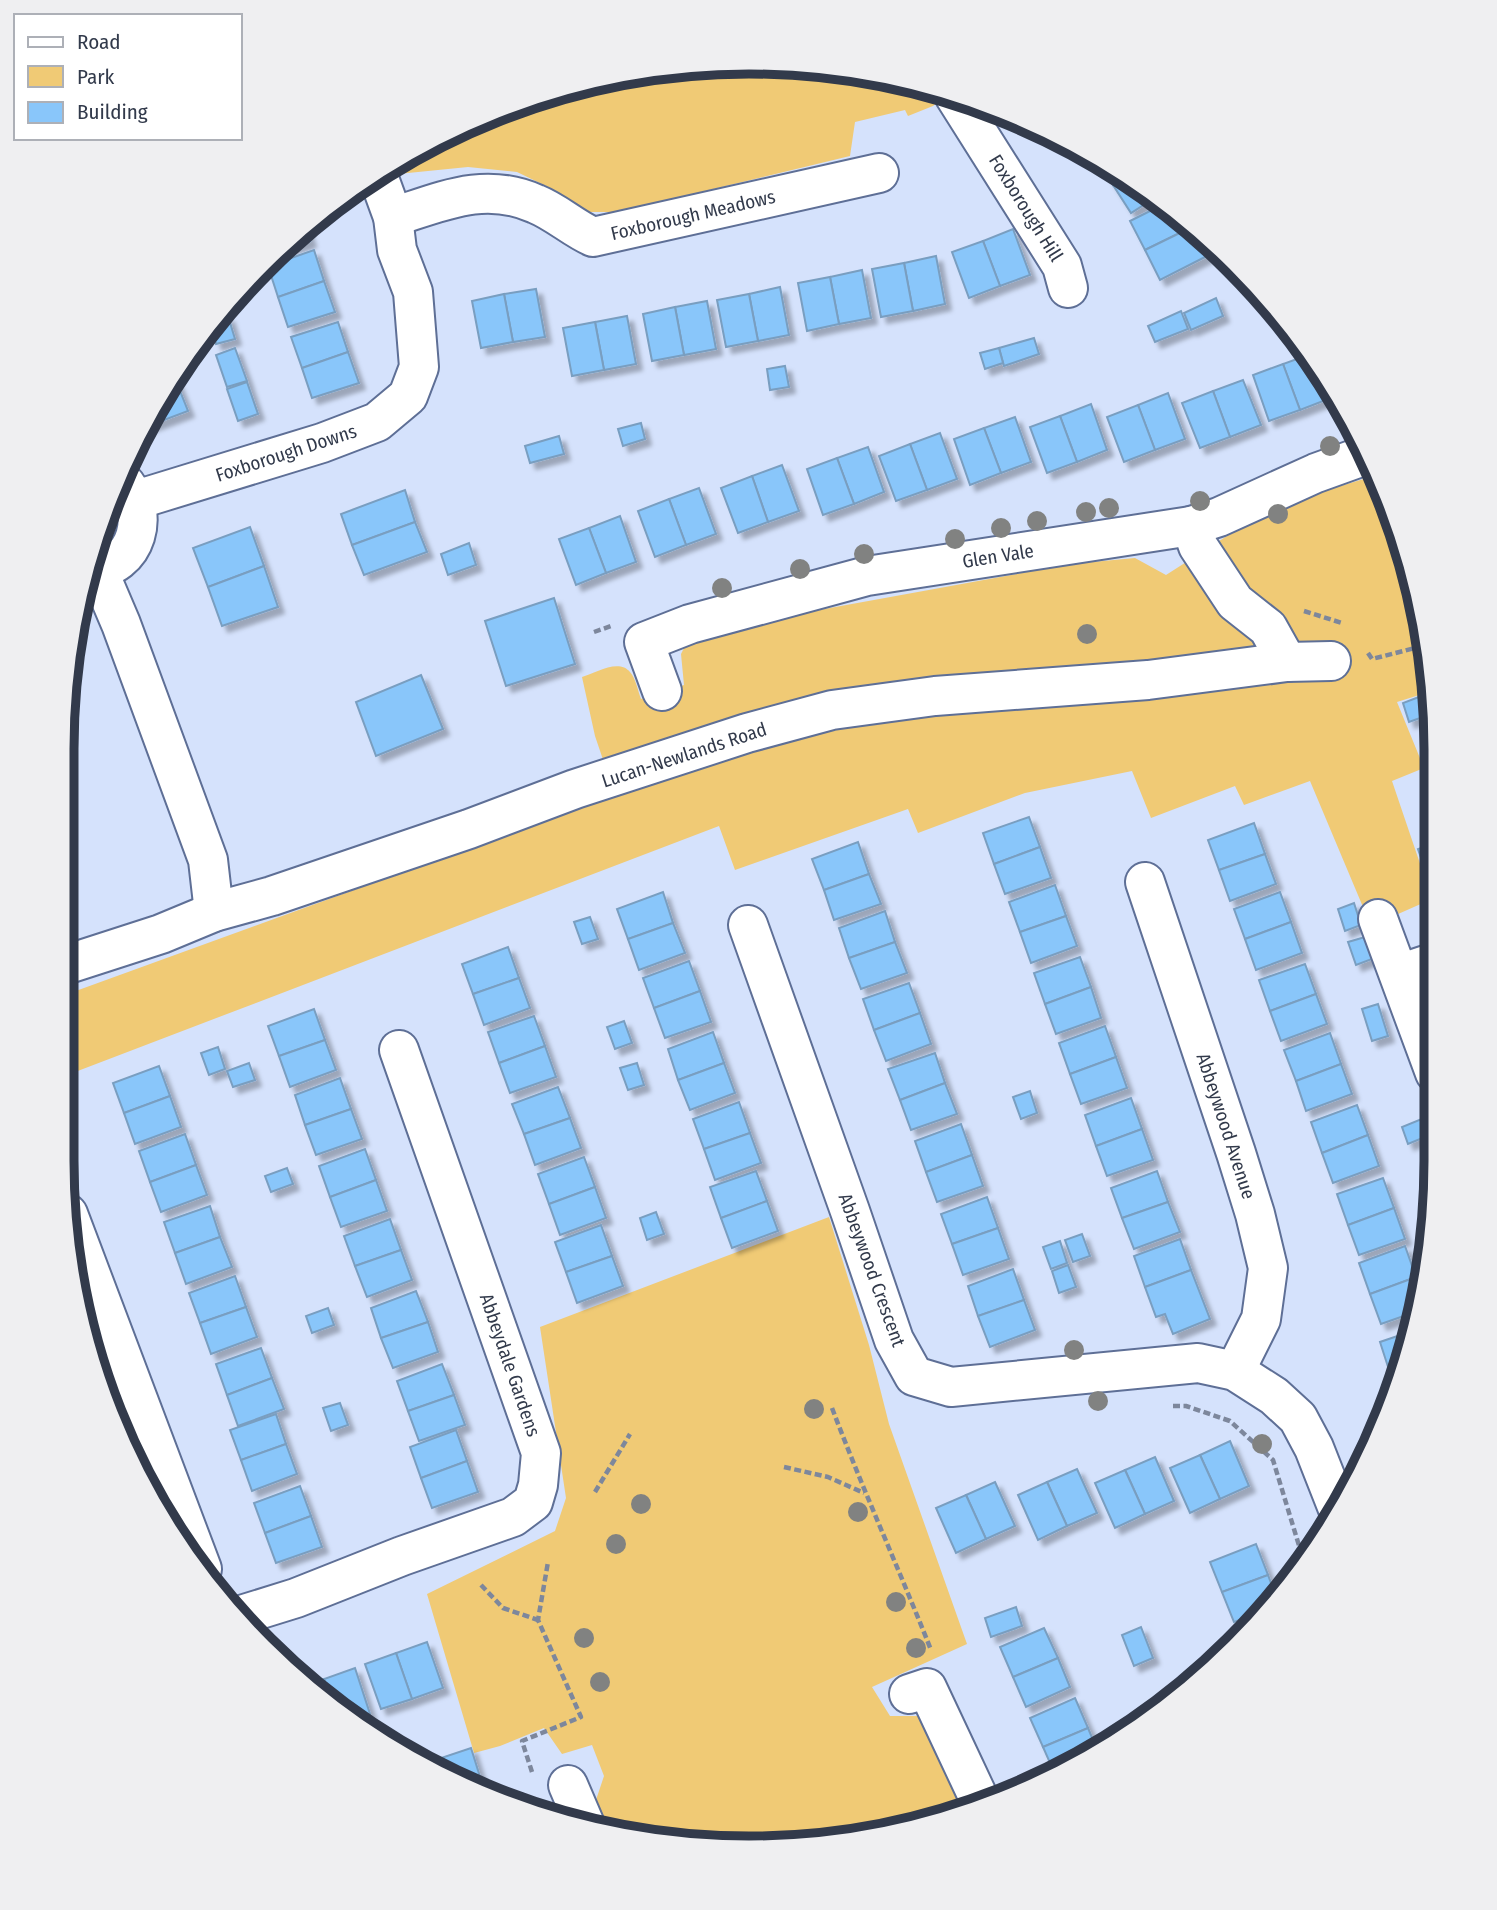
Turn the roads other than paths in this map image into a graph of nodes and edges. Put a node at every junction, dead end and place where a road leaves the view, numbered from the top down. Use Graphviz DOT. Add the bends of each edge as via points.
graph roads {
  1 [pos="962,108"];
  2 [pos="878,173"];
  3 [pos="380,182"];
  4 [pos="393,217"];
  5 [pos="1068,288"];
  6 [pos="1358,458"];
  7 [pos="128,490"];
  8 [pos="1191,526"];
  9 [pos="99,568"];
  10 [pos="97,575"];
  11 [pos="1349,646"];
  12 [pos="1287,662"];
  13 [pos="662,691"];
  14 [pos="1145,883"];
  15 [pos="214,912"];
  16 [pos="1378,919"];
  17 [pos="748,925"];
  18 [pos="74,962"];
  19 [pos="1424,966"];
  20 [pos="1399,974"];
  21 [pos="1424,1041"];
  22 [pos="399,1050"];
  23 [pos="78,1241"];
  24 [pos="1235,1371"];
  25 [pos="1334,1498"];
  26 [pos="193,1545"];
  27 [pos="246,1613"];
  28 [pos="909,1694"];
  29 [pos="552,1784"];
  30 [pos="978,1796"];
  31 [pos="575,1813"];
  1 -- 5 [label="street, Foxborough Hill" via="1062,265"];
  2 -- 4 [label="street, Foxborough Meadows" via="593,237 538,204 507,193 479,193"];
  3 -- 4 [label="street, Foxborough Downs"];
  4 -- 7 [label="street, Foxborough Downs" via="397,250 413,292 419,367 408,396 377,422 322,443 149,496"];
  6 -- 8 [label="street, Glen Vale"];
  7 -- 9 [label="street" via="136,535 117,561"];
  8 -- 12 [label="street" via="1198,546 1235,602 1268,628"];
  8 -- 13 [label="street, Glen Vale" via="867,576 690,624 644,642"];
  10 -- 15 [label="street" via="121,624 208,860"];
  11 -- 12 [label="street, Lucan-Newlands Road"];
  12 -- 15 [label="street, Lucan-Newlands Road" via="832,710 575,789 469,829"];
  14 -- 24 [label="street, Abbeywood Avenue" via="1236,1153 1268,1268 1261,1319"];
  15 -- 18 [label="street, Lucan-Newlands Road"];
  16 -- 20 [label="street"];
  17 -- 24 [label="street, Abbeywood Crescent" via="894,1340 914,1376 951,1387 1198,1363"];
  19 -- 20 [label="street"];
  20 -- 21 [label="street"];
  22 -- 27 [label="street, Abbeydale Gardens" via="541,1453 538,1485 533,1502 513,1517"];
  23 -- 26 [label="street"];
  24 -- 25 [label="street, Abbeywood Crescent" via="1298,1418"];
  28 -- 30 [label="street" via="927,1688"];
  29 -- 31 [label="street"];
}
